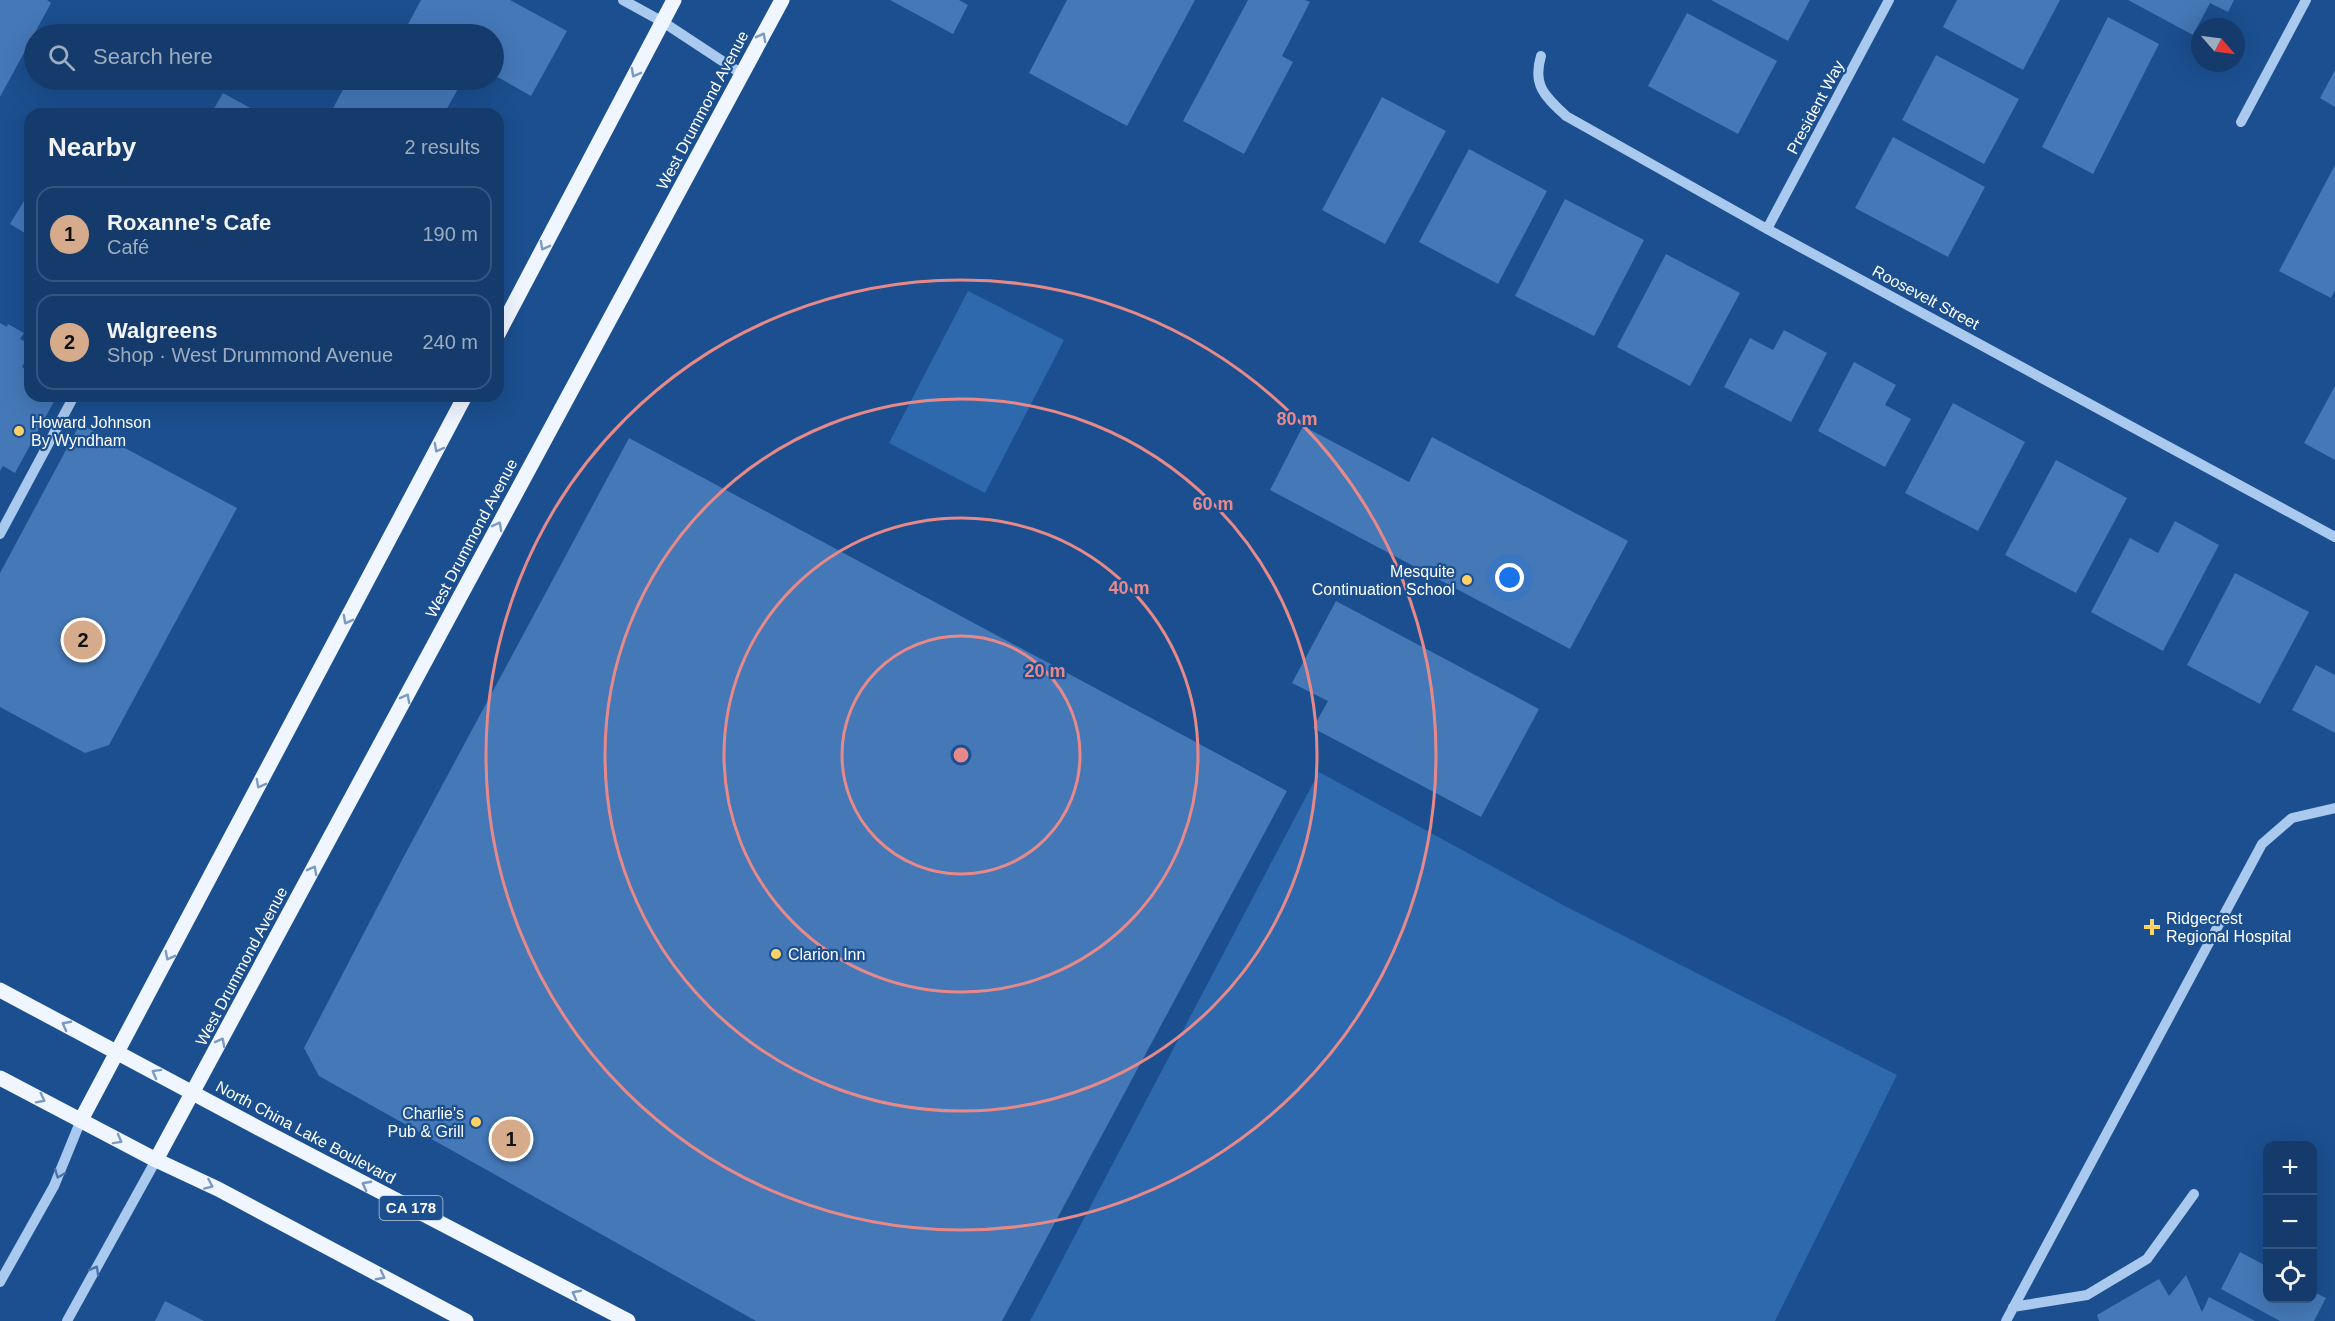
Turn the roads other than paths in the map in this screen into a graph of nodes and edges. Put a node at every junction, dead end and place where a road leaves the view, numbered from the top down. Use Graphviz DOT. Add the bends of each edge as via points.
graph roads {
  1 [pos="623,0"];
  2 [pos="674,0"];
  3 [pos="782,0"];
  4 [pos="1889,0"];
  5 [pos="2306,0"];
  6 [pos="663,22"];
  7 [pos="1541,56"];
  8 [pos="742,74"];
  9 [pos="2241,122"];
  10 [pos="1767,229"];
  11 [pos="504,323"];
  12 [pos="71,402"];
  13 [pos="462,402"];
  14 [pos="0,534"];
  15 [pos="2335,537"];
  16 [pos="2335,808"];
  17 [pos="0,990"];
  18 [pos="118,1052"];
  19 [pos="0,1078"];
  20 [pos="194,1093"];
  21 [pos="81,1119"];
  22 [pos="156,1160"];
  23 [pos="2194,1194"];
  24 [pos="0,1282"];
  25 [pos="2013,1307"];
  26 [pos="67,1321"];
  27 [pos="466,1321"];
  28 [pos="628,1321"];
  29 [pos="2006,1321"];
  1 -- 6 [label="street"];
  2 -- 6 [label="main road"];
  8 -- 3 [label="main road, West Drummond Avenue, one-way"];
  4 -- 10 [label="street, President Way"];
  5 -- 9 [label="street"];
  6 -- 8 [label="street"];
  6 -- 11 [label="main road, one-way"];
  7 -- 10 [label="street, Roosevelt Street" via="1537,70 1539,85 1566,116"];
  20 -- 8 [label="main road, West Drummond Avenue, one-way"];
  10 -- 15 [label="street, Roosevelt Street"];
  12 -- 14 [label="street"];
  13 -- 18 [label="main road, one-way"];
  16 -- 25 [label="street" via="2292,818 2262,844"];
  18 -- 17 [label="main road, North China Lake Boulevard / CA 178, one-way"];
  20 -- 18 [label="main road, North China Lake Boulevard / CA 178, one-way"];
  18 -- 21 [label="main road"];
  19 -- 21 [label="main road, one-way"];
  20 -- 22 [label="main road, West Drummond Avenue"];
  28 -- 20 [label="main road, North China Lake Boulevard / CA 178, one-way"];
  21 -- 22 [label="main road, one-way"];
  21 -- 24 [label="street, one-way" via="54,1186"];
  26 -- 22 [label="street, one-way"];
  22 -- 27 [label="main road, one-way"];
  23 -- 25 [label="street" via="2147,1259 2087,1295"];
  25 -- 29 [label="street"];
}
